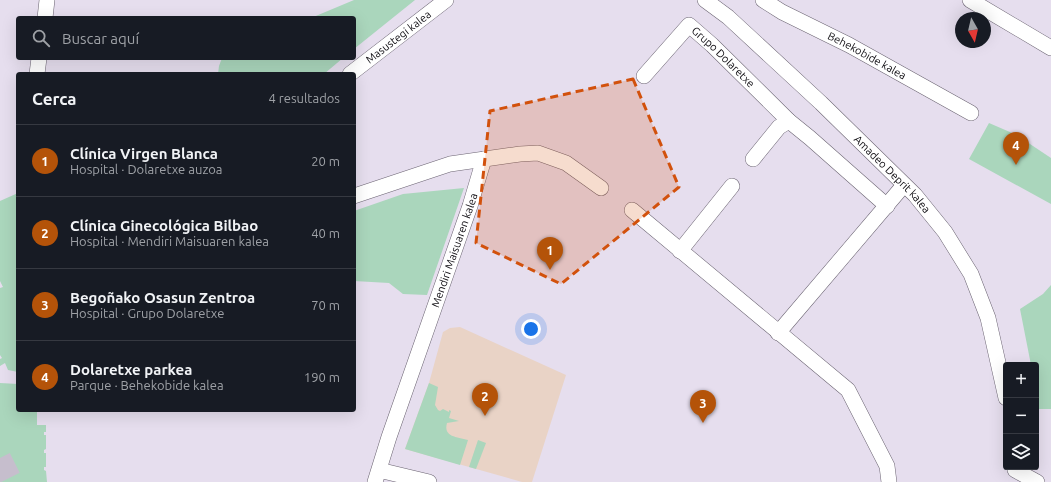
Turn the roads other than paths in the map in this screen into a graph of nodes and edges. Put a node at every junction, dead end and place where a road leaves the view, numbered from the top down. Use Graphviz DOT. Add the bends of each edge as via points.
graph roads {
  1 [pos="47,0"];
  2 [pos="446,0"];
  3 [pos="705,0"];
  4 [pos="763,0"];
  5 [pos="970,0"];
  6 [pos="45,16"];
  7 [pos="1051,48"];
  8 [pos="39,60"];
  9 [pos="37,72"];
  10 [pos="353,72"];
  11 [pos="644,76"];
  12 [pos="971,113"];
  13 [pos="789,121"];
  14 [pos="484,159"];
  15 [pos="753,159"];
  16 [pos="904,185"];
  17 [pos="732,186"];
  18 [pos="601,188"];
  19 [pos="356,195"];
  20 [pos="887,206"];
  21 [pos="632,210"];
  22 [pos="680,251"];
  23 [pos="778,333"];
  24 [pos="1003,385"];
  25 [pos="1013,473"];
  26 [pos="379,474"];
  27 [pos="429,482"];
  28 [pos="889,482"];
  29 [pos="1038,482"];
  1 -- 6 [label="street"];
  2 -- 10 [label="street, Masustegi kalea"];
  3 -- 16 [label="street, Amadeo Deprit kalea" via="728,17 821,103"];
  4 -- 12 [label="street, Behekobide kalea"];
  5 -- 7 [label="street"];
  8 -- 9 [label="street"];
  11 -- 13 [label="street, Grupo Dolaretxe" via="689,25"];
  13 -- 15 [label="street" via="779,127"];
  13 -- 20 [label="street, Grupo Dolaretxe"];
  14 -- 18 [label="street" via="538,153 566,163"];
  14 -- 19 [label="street" via="450,164"];
  14 -- 26 [label="street, Mendiri Maisuaren kalea" via="389,437"];
  16 -- 20 [label="street"];
  16 -- 24 [label="street, Amadeo Deprit kalea" via="945,232 970,274 988,318"];
  17 -- 22 [label="street"];
  20 -- 23 [label="street"];
  21 -- 22 [label="street"];
  22 -- 23 [label="street"];
  23 -- 28 [label="street" via="848,390 887,466"];
  25 -- 29 [label="street"];
  26 -- 27 [label="street"];
}
